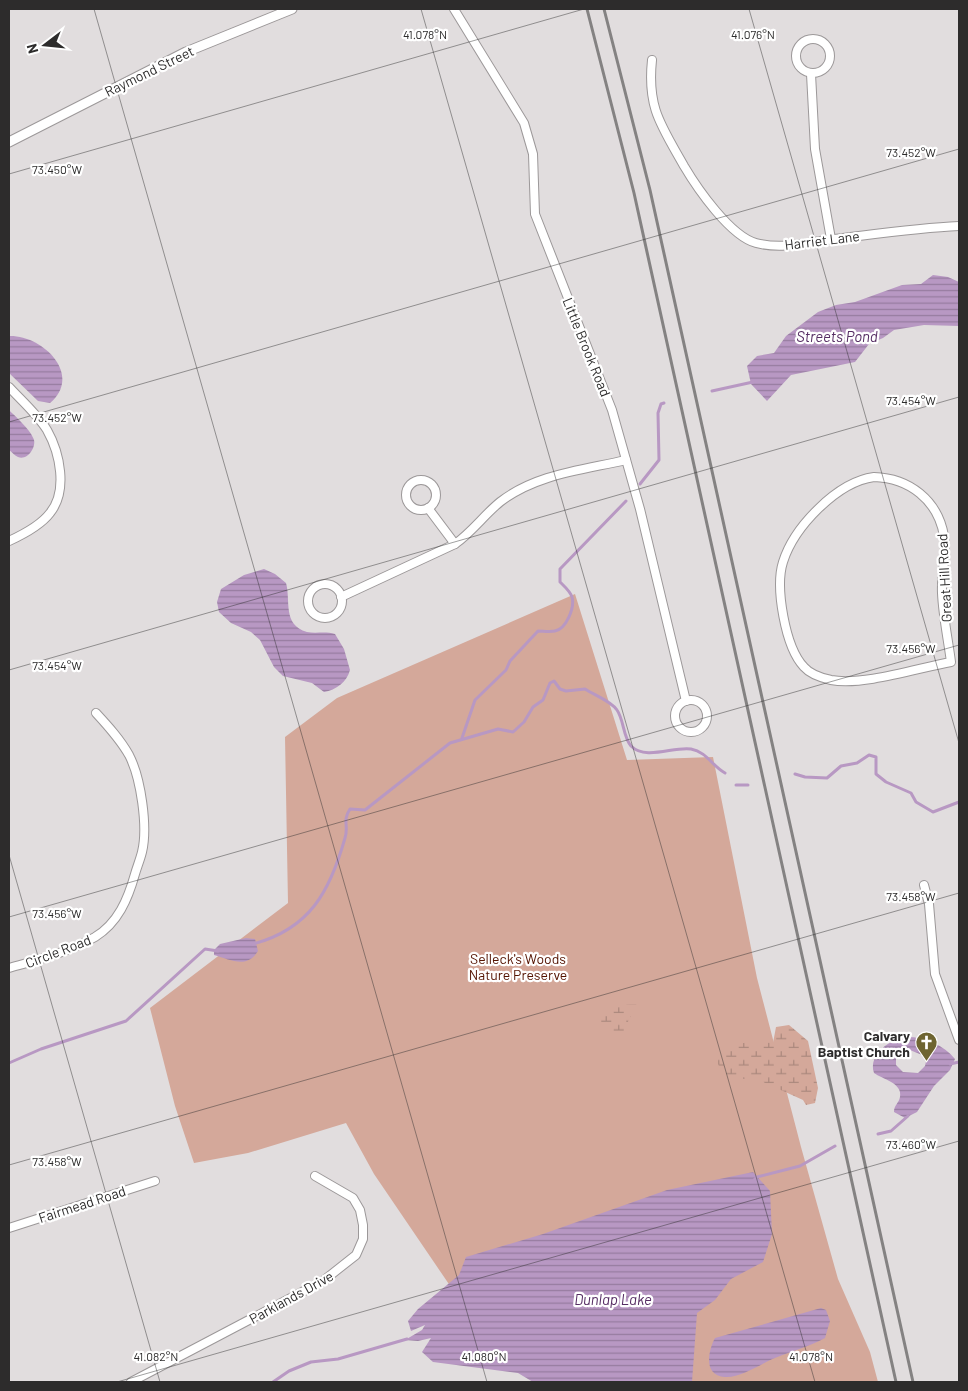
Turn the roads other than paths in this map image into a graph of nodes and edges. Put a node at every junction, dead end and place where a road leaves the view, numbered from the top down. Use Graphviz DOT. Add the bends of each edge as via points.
graph roads {
  1 [pos="292,9"];
  2 [pos="454,9"];
  3 [pos="652,60"];
  4 [pos="811,74"];
  5 [pos="9,142"];
  6 [pos="959,226"];
  7 [pos="831,239"];
  8 [pos="9,387"];
  9 [pos="626,460"];
  10 [pos="428,508"];
  11 [pos="9,541"];
  12 [pos="456,544"];
  13 [pos="342,597"];
  14 [pos="955,662"];
  15 [pos="686,701"];
  16 [pos="96,713"];
  17 [pos="924,884"];
  18 [pos="9,968"];
  19 [pos="959,1040"];
  20 [pos="315,1176"];
  21 [pos="154,1181"];
  22 [pos="9,1228"];
  23 [pos="131,1382"];
  1 -- 5 [label="street, Raymond Street" via="186,52"];
  2 -- 9 [label="street, Little Brook Road" via="524,123 533,154 535,214 612,410"];
  3 -- 7 [label="street, Harriet Lane" via="650,84 654,111 700,192 735,229 754,243 791,247"];
  4 -- 4 [label="street" via="824,70 830,58 827,46 815,39 802,42 796,54 799,67"];
  4 -- 7 [label="street" via="815,148"];
  6 -- 7 [label="street, Harriet Lane"];
  8 -- 11 [label="street" via="47,430 61,469 59,496 50,514"];
  9 -- 12 [label="street" via="524,486 499,503"];
  9 -- 15 [label="street, Little Brook Road"];
  10 -- 12 [label="street"];
  12 -- 13 [label="street"];
  13 -- 13 [label="street" via="333,587 320,585 311,593 309,606 317,616 330,618 340,610"];
  14 -- 14 [label="street, Great Hill Road" via="844,681 815,675 804,668 796,656 780,595 782,563 793,539 814,514 850,484 874,477 898,480 933,507 944,536 942,594"];
  15 -- 15 [label="street" via="677,709 676,721 684,731 696,732 706,723 707,713 700,703"];
  16 -- 18 [label="street, Circle Road" via="130,757 139,789 144,831 142,852 129,896 122,910 96,936 44,958"];
  17 -- 19 [label="street" via="929,904 935,974"];
  20 -- 23 [label="street, Parklands Drive" via="354,1198 364,1225 363,1239 356,1255 323,1281"];
  21 -- 22 [label="street, Fairmead Road"];
}
